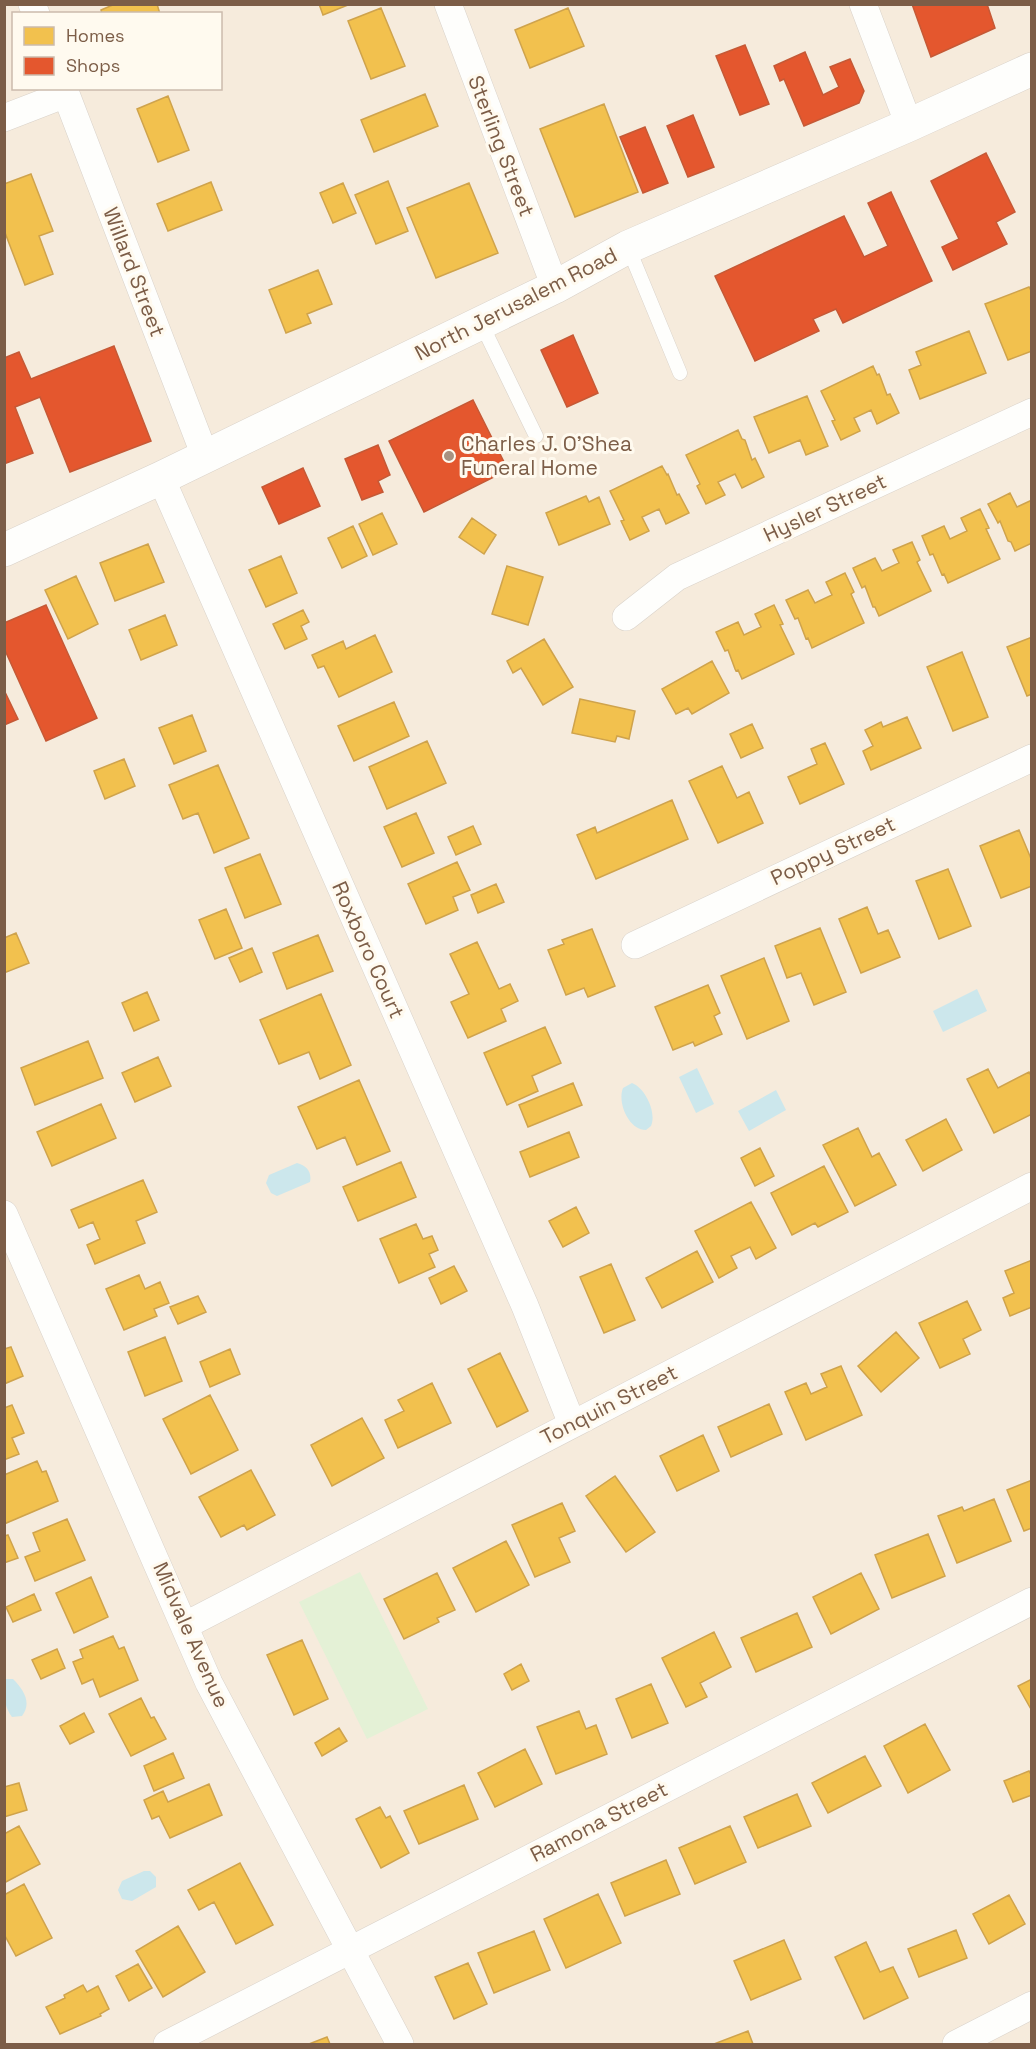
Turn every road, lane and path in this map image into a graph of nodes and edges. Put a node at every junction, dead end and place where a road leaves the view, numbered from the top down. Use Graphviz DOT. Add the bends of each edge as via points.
graph roads {
  1 [pos="448,4"];
  2 [pos="863,4"];
  3 [pos="1032,69"];
  4 [pos="63,91"];
  5 [pos="4,118"];
  6 [pos="909,125"];
  7 [pos="628,248"];
  8 [pos="555,287"];
  9 [pos="480,319"];
  10 [pos="680,373"];
  11 [pos="1032,412"];
  12 [pos="536,436"];
  13 [pos="206,456"];
  14 [pos="161,478"];
  15 [pos="4,549"];
  16 [pos="626,617"];
  17 [pos="1032,758"];
  18 [pos="635,945"];
  19 [pos="1032,1186"];
  20 [pos="4,1214"];
  21 [pos="572,1424"];
  22 [pos="1032,1601"];
  23 [pos="186,1625"];
  24 [pos="351,1950"];
  25 [pos="1032,2006"];
  26 [pos="167,2044"];
  27 [pos="400,2044"];
  28 [pos="956,2044"];
  1 -- 8 [label="street, Sterling Street"];
  2 -- 6 [label="street"];
  3 -- 6 [label="main road, North Jerusalem Road"];
  4 -- 5 [label="street"];
  4 -- 13 [label="street, Willard Street"];
  6 -- 7 [label="main road, North Jerusalem Road"];
  7 -- 8 [label="main road, North Jerusalem Road"];
  7 -- 10 [label="lane"];
  8 -- 9 [label="main road, North Jerusalem Road"];
  9 -- 12 [label="lane"];
  9 -- 13 [label="main road, North Jerusalem Road"];
  11 -- 16 [label="street, Hysler Street" via="677,577"];
  13 -- 14 [label="main road, North Jerusalem Road"];
  14 -- 15 [label="main road, North Jerusalem Road"];
  14 -- 21 [label="street, Roxboro Court" via="525,1306"];
  17 -- 18 [label="street, Poppy Street"];
  19 -- 21 [label="street, Tonquin Street"];
  20 -- 23 [label="street, Midvale Avenue"];
  21 -- 23 [label="street, Tonquin Street"];
  22 -- 24 [label="street, Ramona Street"];
  23 -- 24 [label="street, Midvale Avenue" via="209,1683"];
  24 -- 26 [label="street, Ramona Street"];
  24 -- 27 [label="street, Midvale Avenue"];
  25 -- 28 [label="street"];
}
